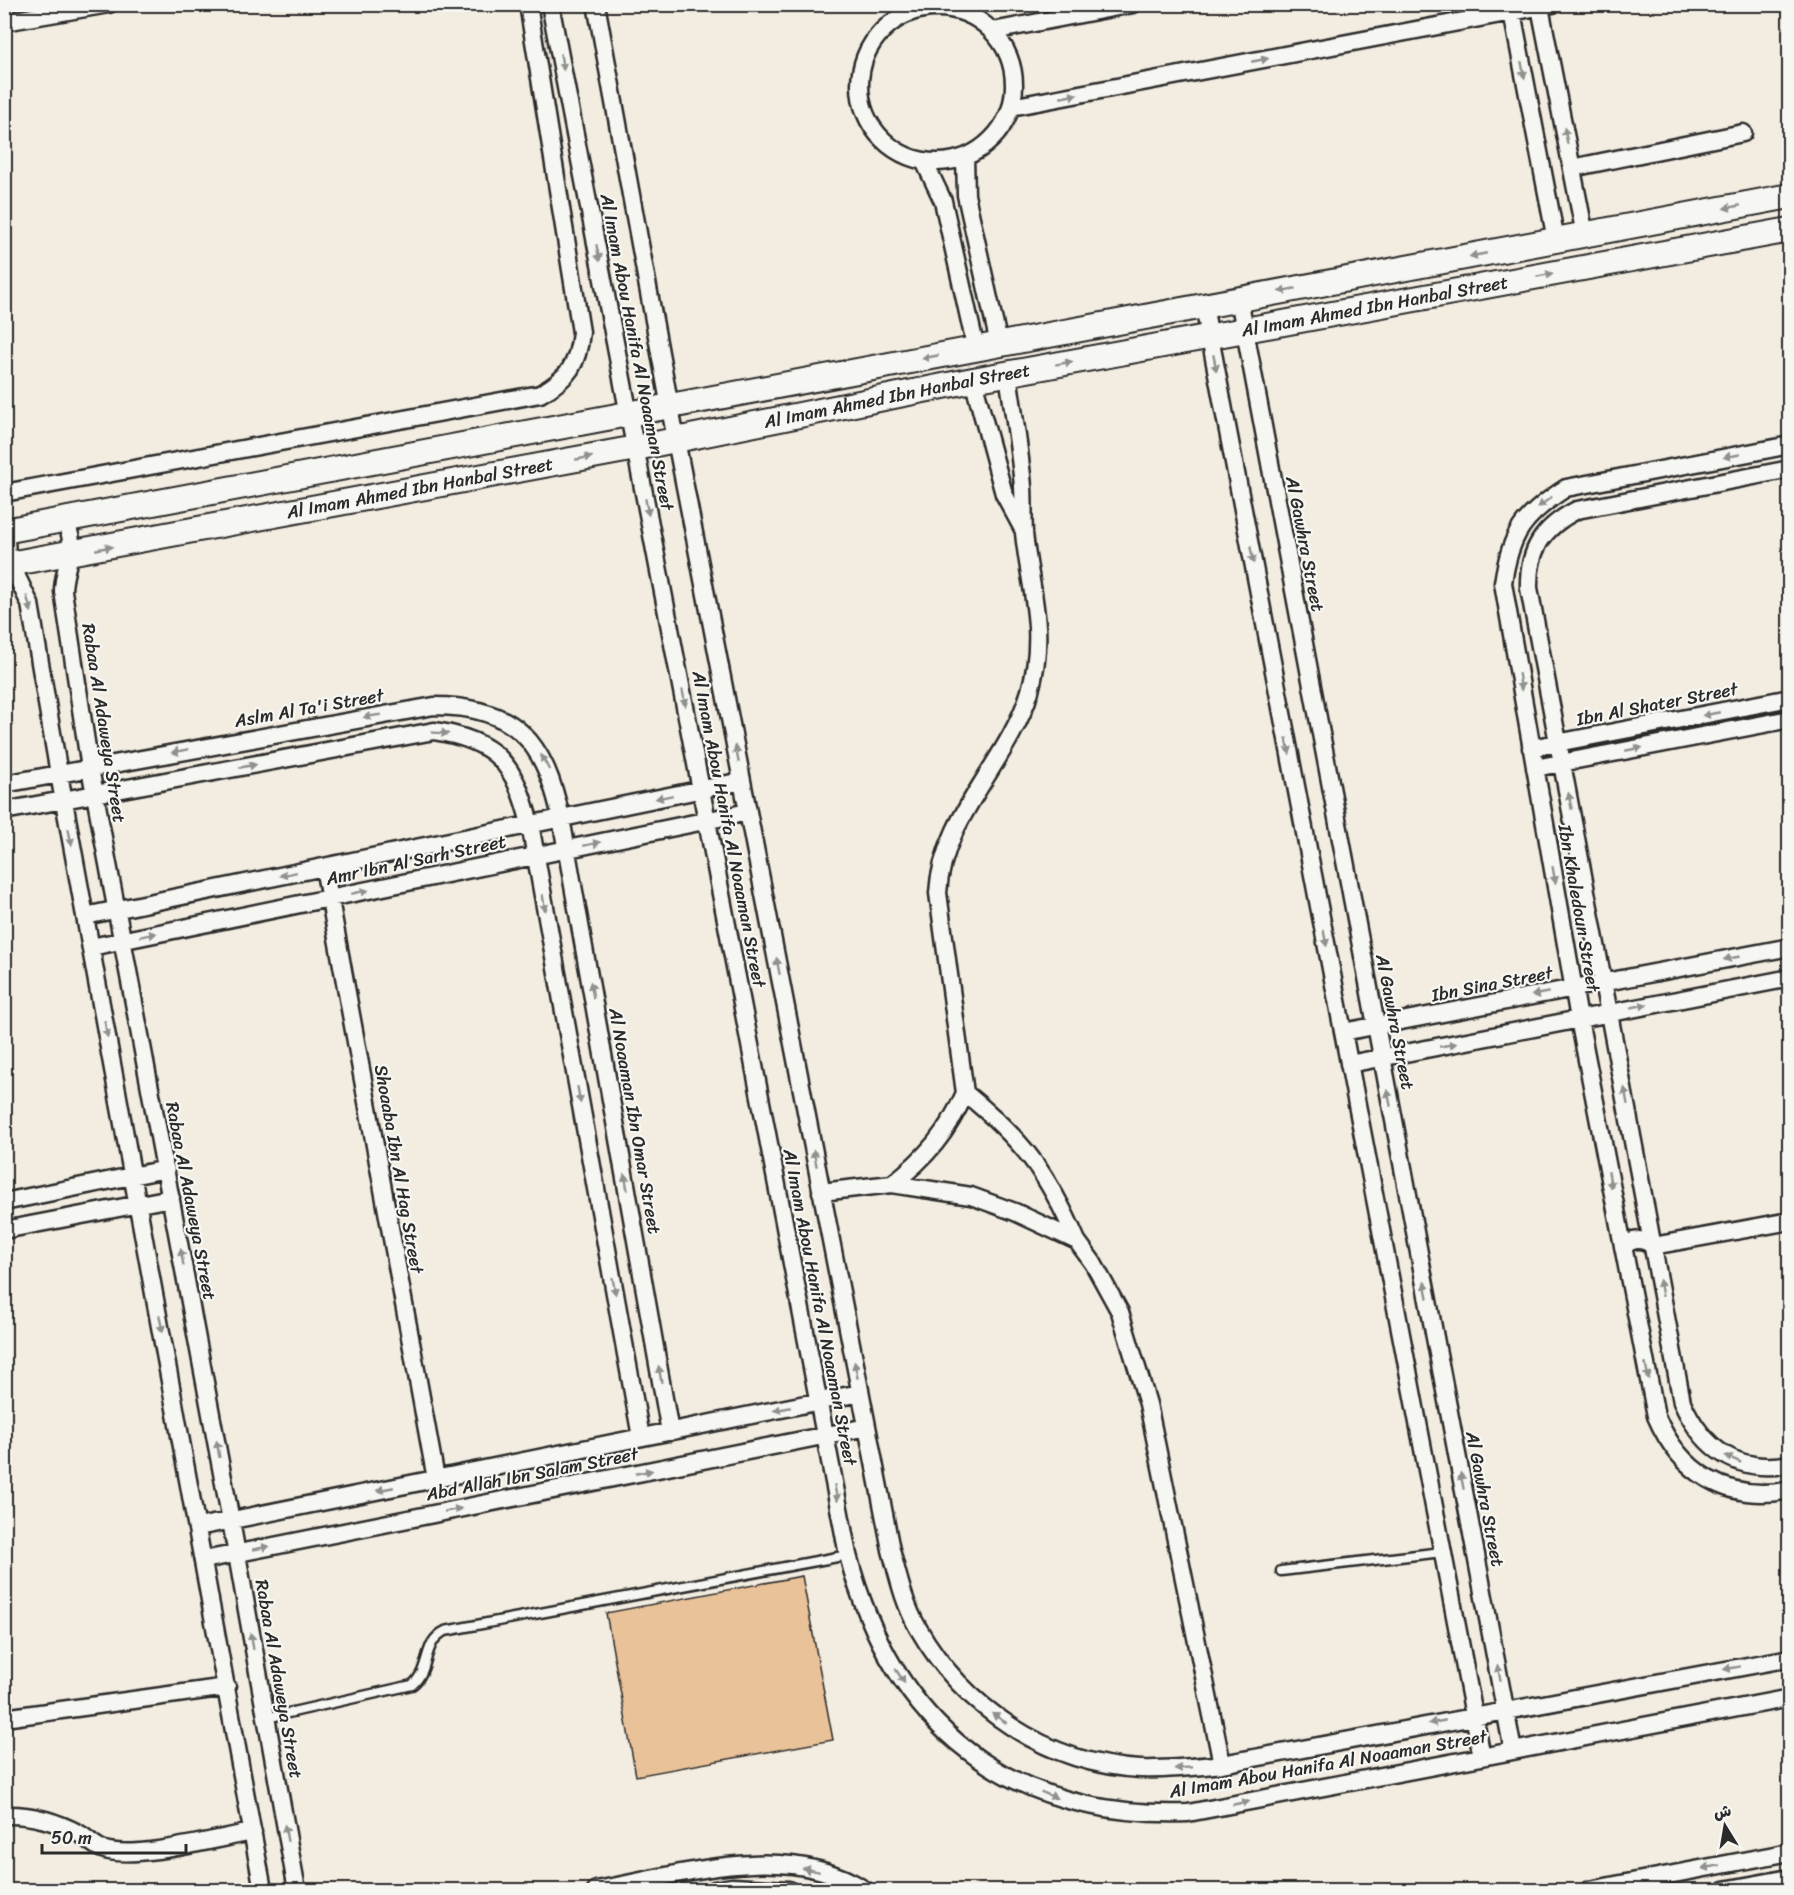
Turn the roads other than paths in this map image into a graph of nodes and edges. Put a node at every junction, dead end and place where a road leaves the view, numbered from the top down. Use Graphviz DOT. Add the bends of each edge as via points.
graph roads {
  1 [pos="109,4"];
  2 [pos="528,4"];
  3 [pos="550,4"];
  4 [pos="596,4"];
  5 [pos="1133,4"];
  6 [pos="1546,6"];
  7 [pos="956,8"];
  8 [pos="903,10"];
  9 [pos="1512,12"];
  10 [pos="4,22"];
  11 [pos="993,30"];
  12 [pos="1011,107"];
  13 [pos="1743,133"];
  14 [pos="965,157"];
  15 [pos="924,161"];
  16 [pos="1572,168"];
  17 [pos="1790,196"];
  18 [pos="1690,215"];
  19 [pos="1790,230"];
  20 [pos="1585,234"];
  21 [pos="1556,240"];
  22 [pos="1695,248"];
  23 [pos="1239,299"];
  24 [pos="1204,306"];
  25 [pos="1245,330"];
  26 [pos="1210,336"];
  27 [pos="987,346"];
  28 [pos="1008,374"];
  29 [pos="974,380"];
  30 [pos="670,406"];
  31 [pos="629,413"];
  32 [pos="676,440"];
  33 [pos="1790,445"];
  34 [pos="636,448"];
  35 [pos="1700,462"];
  36 [pos="1790,469"];
  37 [pos="1704,486"];
  38 [pos="4,493"];
  39 [pos="63,521"];
  40 [pos="7,530"];
  41 [pos="1024,532"];
  42 [pos="68,555"];
  43 [pos="7,565"];
  44 [pos="1790,698"];
  45 [pos="1755,705"];
  46 [pos="1790,718"];
  47 [pos="1758,725"];
  48 [pos="1559,743"];
  49 [pos="1531,748"];
  50 [pos="1562,763"];
  51 [pos="90,768"];
  52 [pos="1535,768"];
  53 [pos="58,774"];
  54 [pos="742,781"];
  55 [pos="4,784"];
  56 [pos="702,789"];
  57 [pos="95,795"];
  58 [pos="63,801"];
  59 [pos="4,811"];
  60 [pos="748,812"];
  61 [pos="561,818"];
  62 [pos="708,820"];
  63 [pos="530,824"];
  64 [pos="567,849"];
  65 [pos="536,855"];
  66 [pos="324,867"];
  67 [pos="329,898"];
  68 [pos="117,910"];
  69 [pos="85,916"];
  70 [pos="123,941"];
  71 [pos="91,947"];
  72 [pos="1790,947"];
  73 [pos="1790,978"];
  74 [pos="1605,982"];
  75 [pos="1573,988"];
  76 [pos="1610,1011"];
  77 [pos="1579,1019"];
  78 [pos="1376,1026"];
  79 [pos="1343,1032"];
  80 [pos="1382,1058"];
  81 [pos="1349,1064"];
  82 [pos="965,1093"];
  83 [pos="166,1169"];
  84 [pos="133,1176"];
  85 [pos="892,1184"];
  86 [pos="822,1192"];
  87 [pos="171,1198"];
  88 [pos="4,1202"];
  89 [pos="138,1204"];
  90 [pos="1790,1221"];
  91 [pos="4,1230"];
  92 [pos="1077,1241"];
  93 [pos="1653,1246"];
  94 [pos="1625,1255"];
  95 [pos="860,1393"];
  96 [pos="818,1402"];
  97 [pos="867,1427"];
  98 [pos="670,1432"];
  99 [pos="825,1436"];
  100 [pos="641,1437"];
  101 [pos="1790,1464"];
  102 [pos="436,1479"];
  103 [pos="1790,1490"];
  104 [pos="231,1521"];
  105 [pos="198,1527"];
  106 [pos="1442,1552"];
  107 [pos="237,1553"];
  108 [pos="848,1555"];
  109 [pos="204,1560"];
  110 [pos="1281,1571"];
  111 [pos="1790,1658"];
  112 [pos="227,1687"];
  113 [pos="1790,1698"];
  114 [pos="1506,1709"];
  115 [pos="1473,1715"];
  116 [pos="4,1718"];
  117 [pos="266,1718"];
  118 [pos="1513,1751"];
  119 [pos="1482,1757"];
  120 [pos="1222,1764"];
  121 [pos="4,1815"];
  122 [pos="253,1832"];
  123 [pos="1790,1852"];
  124 [pos="1790,1878"];
  125 [pos="263,1890"];
  126 [pos="297,1890"];
  127 [pos="596,1890"];
  128 [pos="714,1890"];
  129 [pos="789,1890"];
  130 [pos="865,1890"];
  131 [pos="1589,1890"];
  132 [pos="1724,1890"];
  1 -- 10 [label="street"];
  2 -- 38 [label="street" via="581,332 579,351 558,384 540,394"];
  3 -- 31 [label="street, Al Imam Abou Hanifa Al Noaaman Street, one-way"];
  4 -- 30 [label="street, Al Imam Abou Hanifa Al Noaaman Street"];
  5 -- 11 [label="street"];
  6 -- 9 [label="street"];
  16 -- 6 [label="street, one-way"];
  7 -- 8 [label="street"];
  7 -- 11 [label="street"];
  8 -- 15 [label="street" via="868,50 860,72 860,96 868,119 882,139 901,153"];
  12 -- 9 [label="street, one-way"];
  9 -- 21 [label="street, one-way"];
  11 -- 12 [label="street" via="1012,66 1015,91"];
  12 -- 14 [label="street" via="1001,128 985,145"];
  13 -- 16 [label="street"];
  14 -- 15 [label="street" via="945,162"];
  14 -- 27 [label="street" via="966,195"];
  15 -- 27 [label="street" via="943,201"];
  16 -- 20 [label="street"];
  17 -- 18 [label="street, Al Imam Ahmed Ibn Hanbal Street, one-way"];
  18 -- 20 [label="street, Al Imam Ahmed Ibn Hanbal Street"];
  18 -- 22 [label="street"];
  19 -- 22 [label="street, Al Imam Ahmed Ibn Hanbal Street"];
  20 -- 21 [label="street, Al Imam Ahmed Ibn Hanbal Street"];
  21 -- 23 [label="street, Al Imam Ahmed Ibn Hanbal Street, one-way"];
  25 -- 22 [label="street, Al Imam Ahmed Ibn Hanbal Street, one-way"];
  23 -- 24 [label="street, Al Imam Ahmed Ibn Hanbal Street"];
  23 -- 25 [label="street, Al Gawhra Street"];
  24 -- 26 [label="street"];
  24 -- 27 [label="street, Al Imam Ahmed Ibn Hanbal Street"];
  25 -- 26 [label="street, Al Imam Ahmed Ibn Hanbal Street"];
  25 -- 78 [label="street, Al Gawhra Street"];
  28 -- 26 [label="street, Al Imam Ahmed Ibn Hanbal Street, one-way"];
  26 -- 79 [label="street, one-way"];
  27 -- 30 [label="street, Al Imam Ahmed Ibn Hanbal Street, one-way"];
  28 -- 29 [label="street, Al Imam Ahmed Ibn Hanbal Street"];
  28 -- 41 [label="street" via="1021,468"];
  29 -- 32 [label="street, Al Imam Ahmed Ibn Hanbal Street"];
  29 -- 41 [label="street" via="1004,494"];
  30 -- 31 [label="street, Al Imam Ahmed Ibn Hanbal Street"];
  30 -- 32 [label="street, Al Imam Abou Hanifa Al Noaaman Street"];
  31 -- 34 [label="street, Al Imam Abou Hanifa Al Noaaman Street"];
  31 -- 39 [label="street, Al Imam Ahmed Ibn Hanbal Street"];
  32 -- 34 [label="street, Al Imam Ahmed Ibn Hanbal Street"];
  54 -- 32 [label="street, Al Imam Abou Hanifa Al Noaaman Street, one-way"];
  33 -- 35 [label="street, Ibn Khaledoun Street, one-way"];
  42 -- 34 [label="street, Al Imam Ahmed Ibn Hanbal Street, one-way"];
  34 -- 56 [label="street, Al Imam Abou Hanifa Al Noaaman Street, one-way"];
  35 -- 37 [label="street"];
  35 -- 49 [label="street, Ibn Khaledoun Street, one-way" via="1566,488 1539,505 1521,526 1508,551 1503,583"];
  36 -- 37 [label="street, Ibn Khaledoun Street"];
  37 -- 48 [label="street, Ibn Khaledoun Street" via="1577,510 1544,532 1534,549 1529,588"];
  39 -- 40 [label="street, Al Imam Ahmed Ibn Hanbal Street"];
  39 -- 42 [label="street, Rabaa Al Adaweya Street" via="72,537"];
  40 -- 43 [label="street"];
  41 -- 82 [label="street" via="1039,622 1037,658 1029,693 949,841 939,873 938,892"];
  42 -- 43 [label="street, Al Imam Ahmed Ibn Hanbal Street"];
  42 -- 51 [label="street, Rabaa Al Adaweya Street" via="63,591"];
  43 -- 53 [label="street, one-way" via="30,604"];
  44 -- 45 [label="street, Ibn Al Shater Street"];
  45 -- 47 [label="street"];
  45 -- 48 [label="street, Ibn Al Shater Street, one-way"];
  46 -- 47 [label="street"];
  50 -- 47 [label="street, one-way"];
  48 -- 49 [label="street, Ibn Al Shater Street"];
  48 -- 50 [label="street, Ibn Khaledoun Street"];
  49 -- 52 [label="street, Ibn Khaledoun Street"];
  50 -- 52 [label="street"];
  74 -- 50 [label="street, Ibn Khaledoun Street, one-way"];
  51 -- 53 [label="street, Aslm Al Ta'i Street"];
  51 -- 57 [label="street, Rabaa Al Adaweya Street"];
  61 -- 51 [label="street, Aslm Al Ta'i Street, one-way" via="553,780 543,757 527,738 484,711 459,706 434,706 353,719"];
  52 -- 75 [label="street, Ibn Khaledoun Street, one-way"];
  53 -- 55 [label="street, Aslm Al Ta'i Street"];
  53 -- 58 [label="street"];
  54 -- 56 [label="street, Amr Ibn Al Sarh Street"];
  54 -- 60 [label="street, Al Imam Abou Hanifa Al Noaaman Street"];
  56 -- 61 [label="street, Amr Ibn Al Sarh Street, one-way"];
  56 -- 62 [label="street, Al Imam Abou Hanifa Al Noaaman Street"];
  57 -- 58 [label="street"];
  57 -- 63 [label="street, one-way" via="434,731 464,735 490,749 511,770"];
  57 -- 68 [label="street, Rabaa Al Adaweya Street"];
  58 -- 59 [label="street"];
  58 -- 69 [label="street, one-way"];
  60 -- 62 [label="street, Amr Ibn Al Sarh Street"];
  86 -- 60 [label="street, Al Imam Abou Hanifa Al Noaaman Street, one-way"];
  61 -- 63 [label="street, Amr Ibn Al Sarh Street"];
  61 -- 64 [label="street, Al Noaaman Ibn Omar Street"];
  64 -- 62 [label="street, Amr Ibn Al Sarh Street, one-way"];
  62 -- 96 [label="street, Al Imam Abou Hanifa Al Noaaman Street"];
  63 -- 65 [label="street"];
  63 -- 66 [label="street, Amr Ibn Al Sarh Street"];
  64 -- 65 [label="street, Amr Ibn Al Sarh Street"];
  98 -- 64 [label="street, Al Noaaman Ibn Omar Street, one-way"];
  67 -- 65 [label="street, Amr Ibn Al Sarh Street, one-way"];
  65 -- 100 [label="street, one-way"];
  66 -- 67 [label="street, Shoaaba Ibn Al Hag Street"];
  66 -- 68 [label="street, Amr Ibn Al Sarh Street, one-way"];
  70 -- 67 [label="street, Amr Ibn Al Sarh Street, one-way"];
  67 -- 102 [label="street, Shoaaba Ibn Al Hag Street"];
  68 -- 69 [label="street, Amr Ibn Al Sarh Street"];
  68 -- 70 [label="street, Rabaa Al Adaweya Street"];
  69 -- 71 [label="street"];
  70 -- 71 [label="street, Amr Ibn Al Sarh Street"];
  70 -- 83 [label="street, Rabaa Al Adaweya Street"];
  71 -- 84 [label="street, one-way"];
  72 -- 74 [label="street, Ibn Sina Street, one-way"];
  76 -- 73 [label="street, one-way"];
  74 -- 75 [label="street, Ibn Sina Street"];
  74 -- 76 [label="street, Ibn Khaledoun Street"];
  75 -- 77 [label="street, Ibn Khaledoun Street"];
  75 -- 78 [label="street, Ibn Sina Street, one-way"];
  76 -- 77 [label="street"];
  93 -- 76 [label="street, Ibn Khaledoun Street, one-way"];
  80 -- 77 [label="street, one-way"];
  77 -- 94 [label="street, Ibn Khaledoun Street, one-way"];
  78 -- 79 [label="street, Ibn Sina Street"];
  78 -- 80 [label="street, Al Gawhra Street"];
  79 -- 81 [label="street"];
  80 -- 81 [label="street"];
  114 -- 80 [label="street, Al Gawhra Street, one-way"];
  81 -- 106 [label="street"];
  82 -- 85 [label="street" via="937,1145"];
  82 -- 92 [label="street" via="1002,1123 1033,1158 1059,1198"];
  83 -- 84 [label="street"];
  83 -- 87 [label="street, Rabaa Al Adaweya Street"];
  84 -- 88 [label="street"];
  84 -- 89 [label="street"];
  85 -- 86 [label="street"];
  85 -- 92 [label="street" via="971,1196"];
  95 -- 86 [label="street, Al Imam Abou Hanifa Al Noaaman Street, one-way"];
  87 -- 89 [label="street"];
  104 -- 87 [label="street, Rabaa Al Adaweya Street, one-way"];
  89 -- 91 [label="street"];
  89 -- 105 [label="street, one-way"];
  90 -- 93 [label="street"];
  92 -- 120 [label="street" via="1120,1312 1148,1404"];
  93 -- 94 [label="street" via="1634,1239"];
  93 -- 94 [label="street" via="1650,1258 1639,1265"];
  101 -- 93 [label="street, Ibn Khaledoun Street, one-way" via="1749,1465 1727,1457 1707,1443 1691,1424 1682,1402"];
  94 -- 103 [label="street, Ibn Khaledoun Street, one-way" via="1656,1416 1666,1439 1701,1476 1725,1486 1750,1491"];
  95 -- 96 [label="street, Abd Allah Ibn Salam Street"];
  95 -- 97 [label="street, Al Imam Abou Hanifa Al Noaaman Street"];
  96 -- 98 [label="street, Abd Allah Ibn Salam Street, one-way"];
  96 -- 99 [label="street, Al Imam Abou Hanifa Al Noaaman Street"];
  97 -- 99 [label="street, Abd Allah Ibn Salam Street"];
  120 -- 97 [label="street, Al Imam Abou Hanifa Al Noaaman Street, one-way" via="1138,1769 1060,1752 1023,1734 959,1685 916,1626 901,1589"];
  98 -- 100 [label="street, Abd Allah Ibn Salam Street"];
  107 -- 99 [label="street, Abd Allah Ibn Salam Street, one-way"];
  99 -- 108 [label="street, Al Imam Abou Hanifa Al Noaaman Street, one-way"];
  100 -- 102 [label="street, Abd Allah Ibn Salam Street"];
  102 -- 104 [label="street, Abd Allah Ibn Salam Street, one-way"];
  104 -- 105 [label="street, Abd Allah Ibn Salam Street"];
  104 -- 107 [label="street, Rabaa Al Adaweya Street"];
  105 -- 109 [label="street"];
  106 -- 110 [label="lane"];
  106 -- 115 [label="street"];
  107 -- 109 [label="street, Abd Allah Ibn Salam Street"];
  117 -- 107 [label="street, Rabaa Al Adaweya Street, one-way"];
  108 -- 117 [label="lane" via="445,1631 431,1642 423,1674 412,1685"];
  108 -- 119 [label="street, Al Imam Abou Hanifa Al Noaaman Street, one-way" via="875,1635 921,1708 951,1738 985,1763 1062,1800 1103,1810 1188,1813"];
  109 -- 112 [label="street"];
  111 -- 114 [label="street, Al Imam Abou Hanifa Al Noaaman Street, one-way"];
  112 -- 116 [label="street"];
  112 -- 122 [label="street"];
  113 -- 118 [label="street, Al Imam Abou Hanifa Al Noaaman Street"];
  114 -- 115 [label="street, Al Imam Abou Hanifa Al Noaaman Street"];
  114 -- 118 [label="street, Al Gawhra Street"];
  115 -- 119 [label="street"];
  115 -- 120 [label="street, Al Imam Abou Hanifa Al Noaaman Street, one-way"];
  126 -- 117 [label="street, Rabaa Al Adaweya Street, one-way"];
  118 -- 119 [label="street, Al Imam Abou Hanifa Al Noaaman Street"];
  121 -- 122 [label="street" via="52,1821 102,1849 127,1854"];
  122 -- 125 [label="street"];
  123 -- 131 [label="street, one-way"];
  124 -- 132 [label="street"];
  130 -- 127 [label="street, one-way" via="815,1870 772,1863 730,1866"];
  128 -- 129 [label="street"];
}
